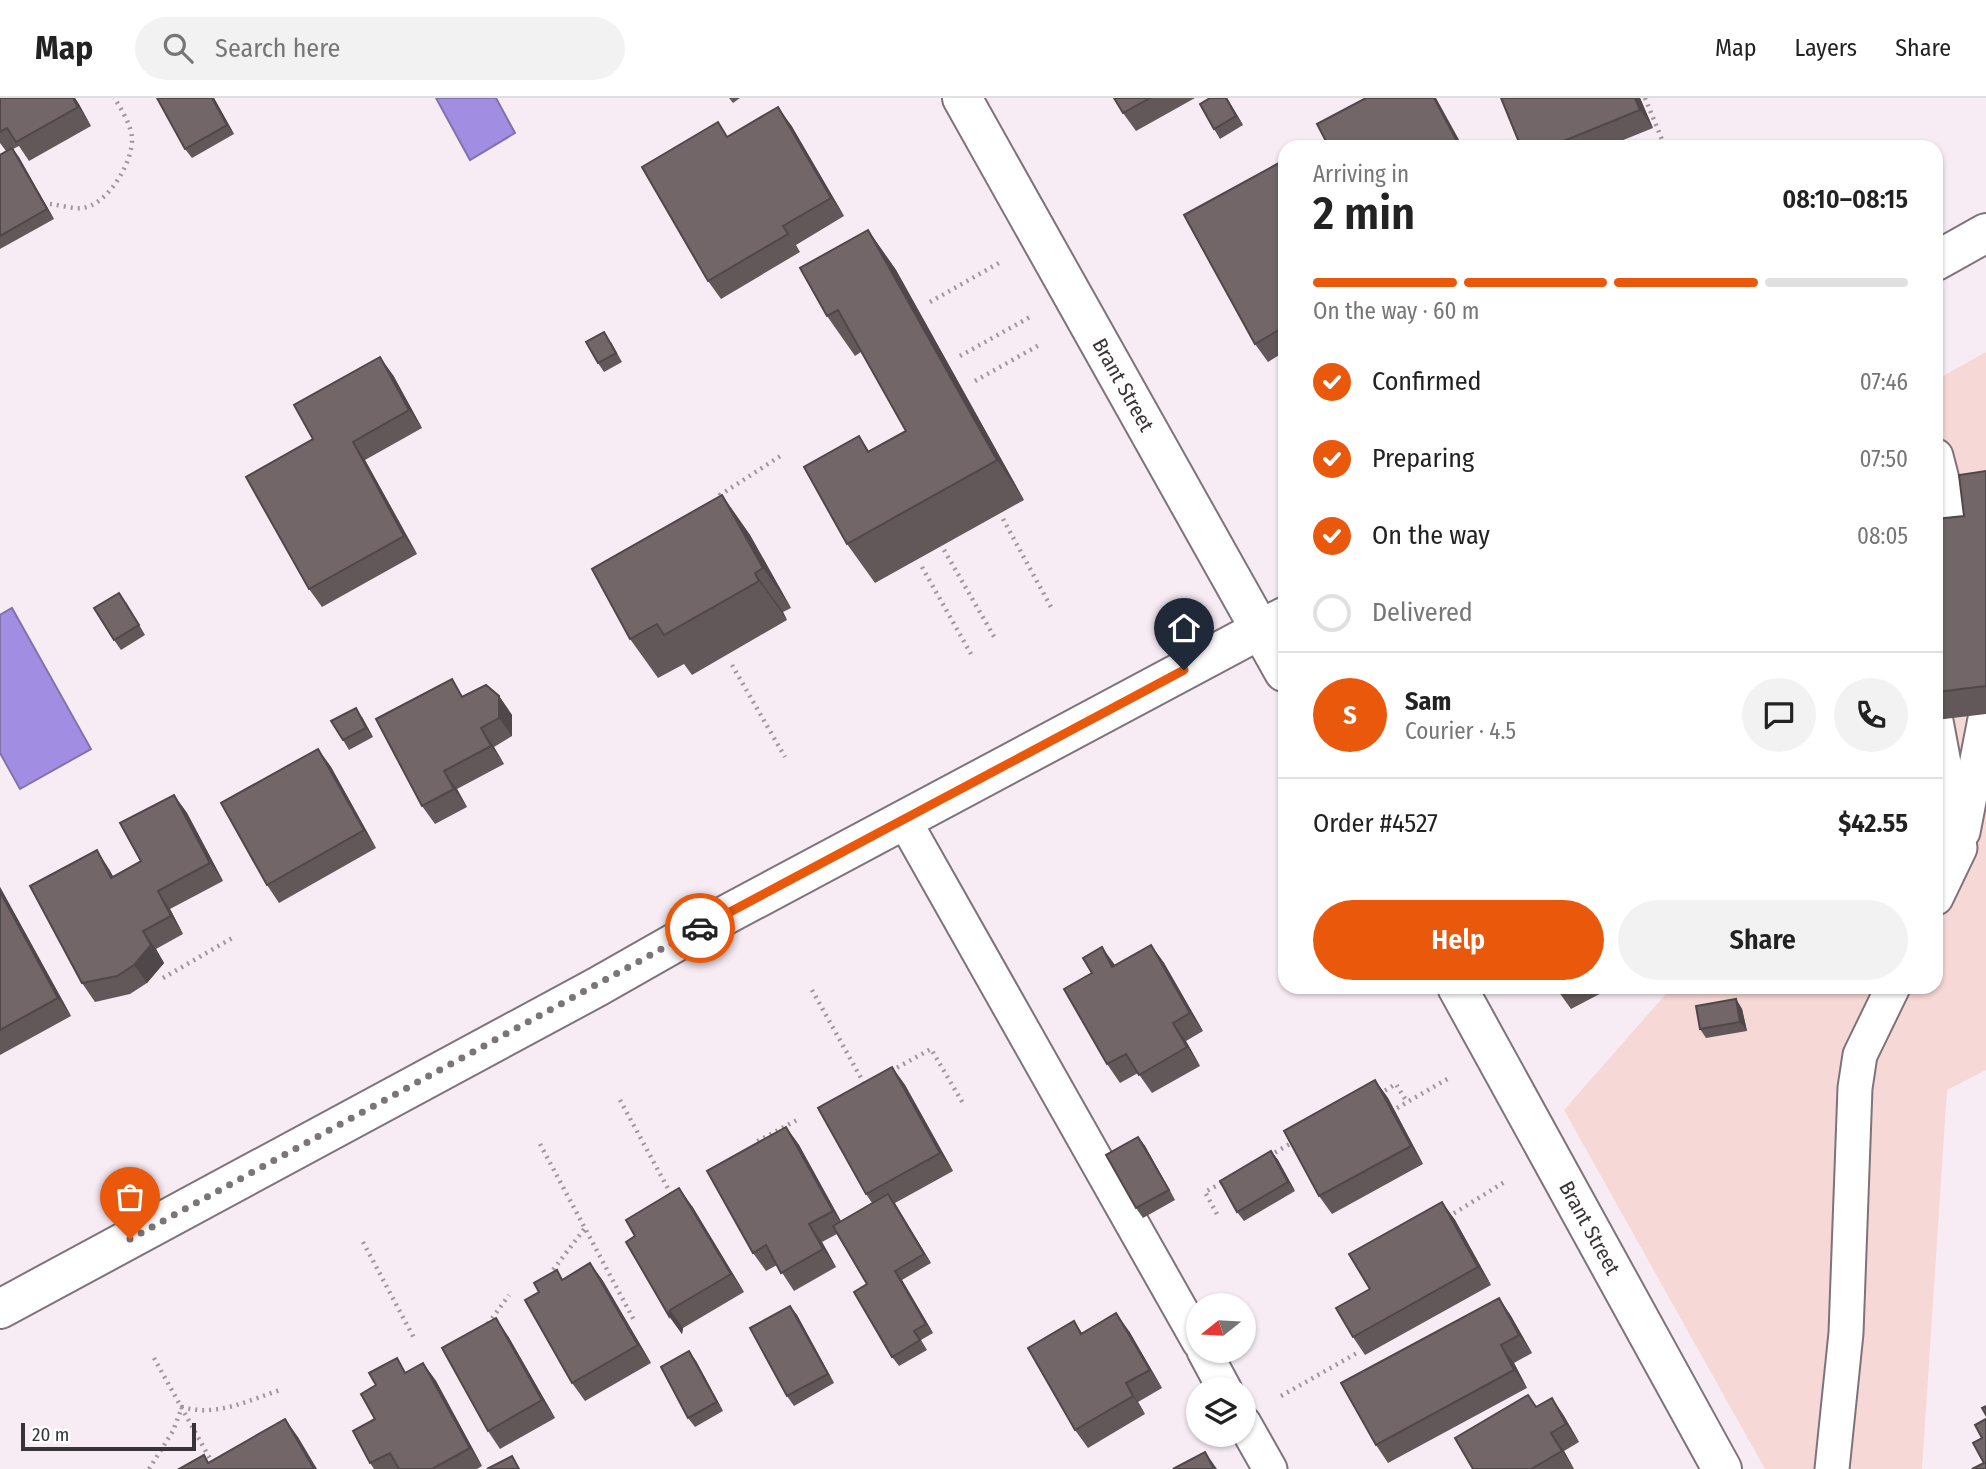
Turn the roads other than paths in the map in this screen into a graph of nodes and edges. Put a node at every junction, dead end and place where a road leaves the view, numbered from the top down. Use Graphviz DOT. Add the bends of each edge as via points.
graph roads {
  1 [pos="962,98"];
  2 [pos="1986,233"];
  3 [pos="1943,257"];
  4 [pos="1943,481"];
  5 [pos="1969,596"];
  6 [pos="1273,624"];
  7 [pos="1278,646"];
  8 [pos="1985,704"];
  9 [pos="1943,758"];
  10 [pos="904,820"];
  11 [pos="1960,848"];
  12 [pos="1943,883"];
  13 [pos="1461,994"];
  14 [pos="1890,994"];
  15 [pos="0,1308"];
  16 [pos="1186,1319"];
  17 [pos="1256,1444"];
  18 [pos="1270,1469"];
  19 [pos="1722,1469"];
  20 [pos="1832,1469"];
  1 -- 6 [label="main road, Brant Street"];
  2 -- 3 [label="main road"];
  4 -- 5 [label="lane"];
  6 -- 7 [label="main road, Brant Street"];
  6 -- 10 [label="main road"];
  8 -- 11 [label="lane"];
  9 -- 11 [label="lane"];
  10 -- 15 [label="main road"];
  10 -- 16 [label="lane"];
  11 -- 12 [label="lane"];
  13 -- 19 [label="main road, Brant Street"];
  14 -- 20 [label="lane" via="1860,1055 1855,1088 1846,1334"];
  17 -- 18 [label="lane"];
}
